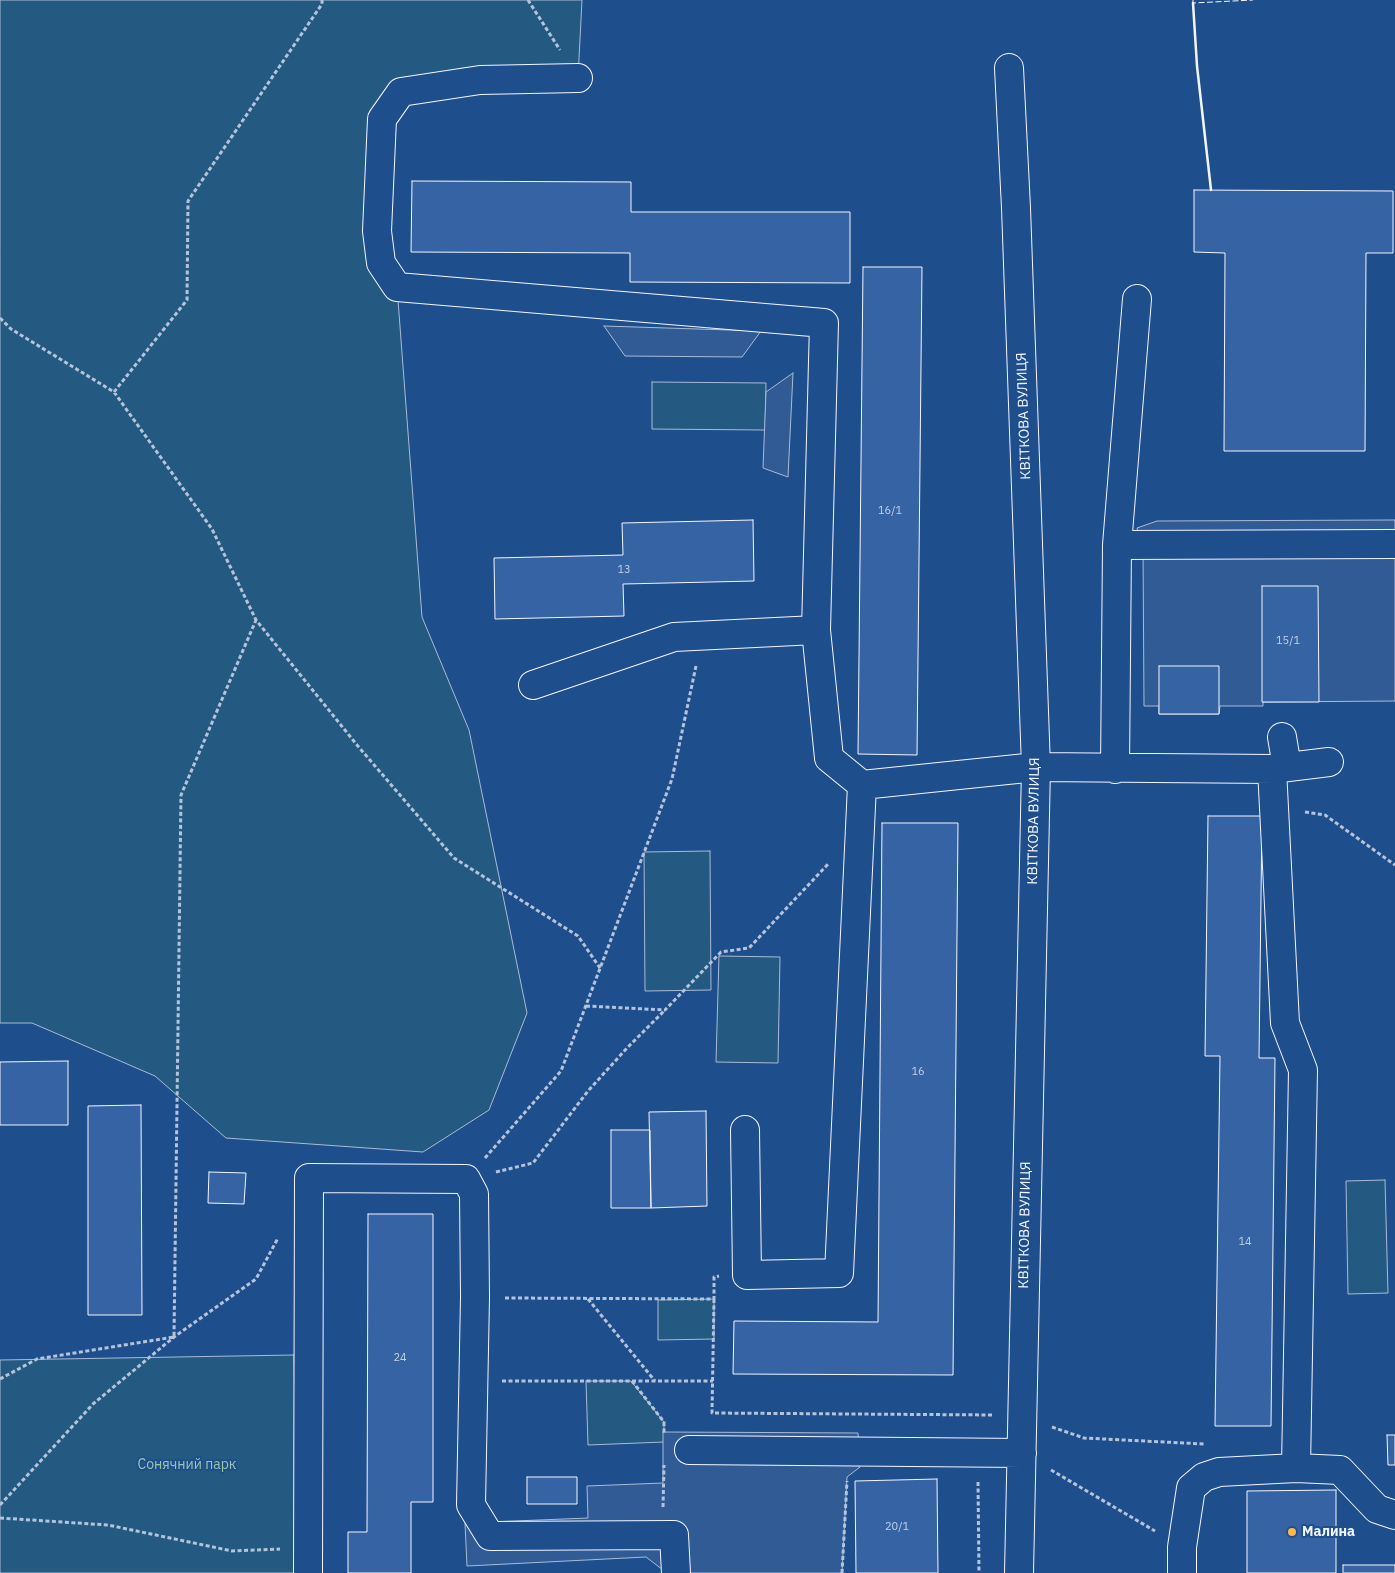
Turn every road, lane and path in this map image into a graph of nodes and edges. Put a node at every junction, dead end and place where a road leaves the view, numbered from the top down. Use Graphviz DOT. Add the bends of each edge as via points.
graph roads {
  1 [pos="322,0"];
  2 [pos="528,0"];
  3 [pos="1009,68"];
  4 [pos="578,78"];
  5 [pos="1136,299"];
  6 [pos="0,318"];
  7 [pos="114,392"];
  8 [pos="1395,544"];
  9 [pos="1117,545"];
  10 [pos="256,620"];
  11 [pos="816,630"];
  12 [pos="702,635"];
  13 [pos="533,685"];
  14 [pos="1282,737"];
  15 [pos="1329,762"];
  16 [pos="1036,767"];
  17 [pos="1279,768"];
  18 [pos="1115,769"];
  19 [pos="862,785"];
  20 [pos="1274,806"];
  21 [pos="858,831"];
  22 [pos="1395,865"];
  23 [pos="600,968"];
  24 [pos="586,1006"];
  25 [pos="665,1010"];
  26 [pos="745,1130"];
  27 [pos="466,1179"];
  28 [pos="278,1237"];
  29 [pos="747,1275"];
  30 [pos="475,1297"];
  31 [pos="587,1298"];
  32 [pos="714,1299"];
  33 [pos="174,1338"];
  34 [pos="0,1379"];
  35 [pos="473,1380"];
  36 [pos="656,1381"];
  37 [pos="713,1381"];
  38 [pos="1021,1415"];
  39 [pos="1208,1444"];
  40 [pos="689,1450"];
  41 [pos="1022,1454"];
  42 [pos="1296,1468"];
  43 [pos="847,1477"];
  44 [pos="978,1477"];
  45 [pos="0,1505"];
  46 [pos="1395,1515"];
  47 [pos="0,1518"];
  48 [pos="308,1560"];
  49 [pos="1182,1560"];
  50 [pos="676,1573"];
  51 [pos="842,1573"];
  52 [pos="978,1573"];
  53 [pos="1019,1573"];
  1 -- 7 [label="path" via="188,201 187,300"];
  2 -- 4 [label="path"];
  3 -- 16 [label="street, КВІТКОВА ВУЛИЦЯ"];
  4 -- 11 [label="street" via="480,80 401,92 382,119 377,231 381,263 396,287 824,323"];
  5 -- 9 [label="street"];
  6 -- 7 [label="path" via="11,329"];
  7 -- 10 [label="path" via="212,528"];
  8 -- 9 [label="street"];
  9 -- 18 [label="street"];
  10 -- 23 [label="path" via="357,746 454,858 578,936"];
  10 -- 33 [label="path" via="181,795"];
  11 -- 12 [label="street"];
  11 -- 19 [label="street" via="829,758"];
  12 -- 13 [label="street" via="674,636"];
  12 -- 23 [label="path" via="672,779"];
  14 -- 17 [label="street"];
  15 -- 17 [label="street"];
  16 -- 18 [label="street"];
  16 -- 19 [label="street"];
  16 -- 38 [label="street, КВІТКОВА ВУЛИЦЯ"];
  17 -- 18 [label="street"];
  17 -- 20 [label="street"];
  19 -- 21 [label="street"];
  20 -- 22 [label="path" via="1325,815"];
  20 -- 42 [label="street" via="1285,1023 1303,1070"];
  21 -- 25 [label="path" via="749,948 721,952"];
  21 -- 29 [label="street" via="838,1273"];
  23 -- 24 [label="path"];
  24 -- 25 [label="path"];
  24 -- 27 [label="path" via="561,1071"];
  25 -- 27 [label="path" via="588,1092 533,1163"];
  26 -- 29 [label="street"];
  27 -- 30 [label="street" via="474,1194"];
  27 -- 48 [label="street" via="310,1178"];
  28 -- 33 [label="path" via="256,1279"];
  29 -- 32 [label="path" via="714,1277"];
  30 -- 31 [label="path"];
  30 -- 35 [label="street"];
  31 -- 32 [label="path"];
  31 -- 36 [label="path"];
  32 -- 37 [label="path"];
  33 -- 34 [label="path" via="37,1359"];
  33 -- 45 [label="path" via="93,1404"];
  35 -- 36 [label="path"];
  35 -- 50 [label="street" via="471,1505 490,1536 674,1535"];
  36 -- 37 [label="path"];
  37 -- 38 [label="path" via="712,1413"];
  38 -- 39 [label="path" via="1084,1438"];
  38 -- 41 [label="street, КВІТКОВА ВУЛИЦЯ"];
  40 -- 41 [label="street"];
  41 -- 49 [label="path"];
  41 -- 53 [label="street, КВІТКОВА ВУЛИЦЯ"];
  42 -- 46 [label="street" via="1340,1470 1377,1509"];
  42 -- 49 [label="street" via="1219,1472 1204,1477 1190,1488"];
  43 -- 51 [label="path"];
  44 -- 52 [label="path"];
  47 -- 48 [label="path" via="108,1525 232,1551"];
}
